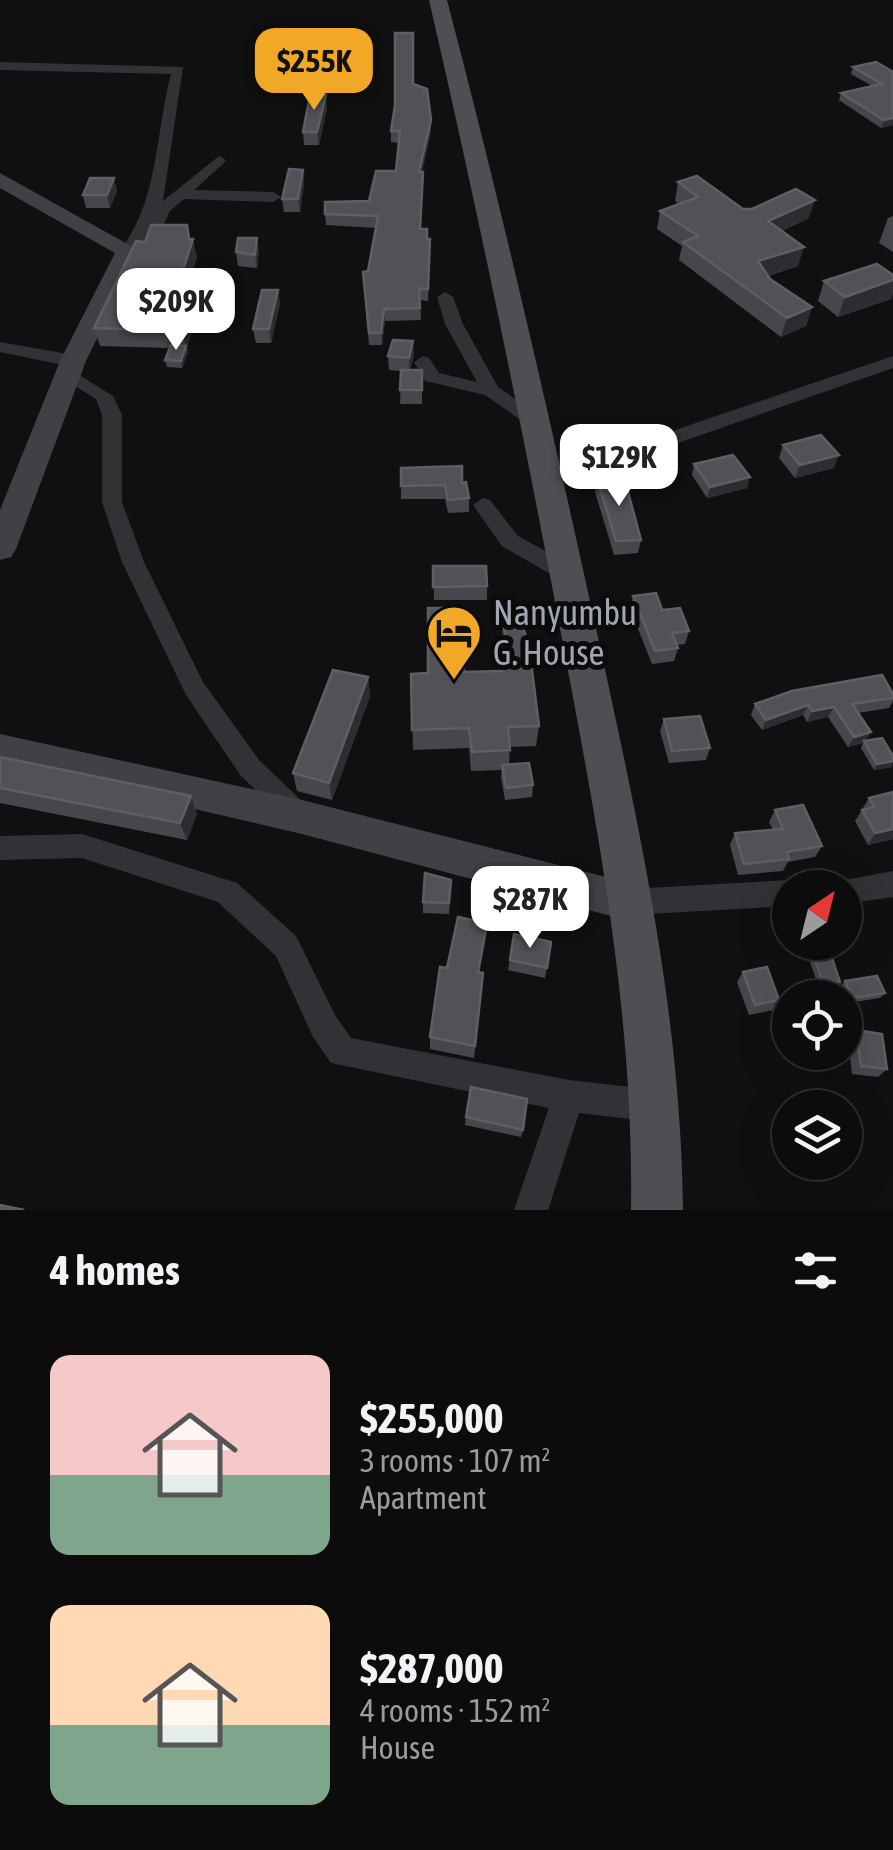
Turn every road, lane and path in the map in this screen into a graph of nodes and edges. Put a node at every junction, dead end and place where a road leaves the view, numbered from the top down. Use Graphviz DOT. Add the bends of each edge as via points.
graph roads {
  1 [pos="438,0"];
  2 [pos="0,66"];
  3 [pos="218,160"];
  4 [pos="0,178"];
  5 [pos="180,194"];
  6 [pos="273,197"];
  7 [pos="132,247"];
  8 [pos="445,297"];
  9 [pos="0,346"];
  10 [pos="422,362"];
  11 [pos="893,362"];
  12 [pos="70,368"];
  13 [pos="491,391"];
  14 [pos="536,422"];
  15 [pos="550,480"];
  16 [pos="483,505"];
  17 [pos="0,549"];
  18 [pos="567,573"];
  19 [pos="2,751"];
  20 [pos="302,817"];
  21 [pos="0,848"];
  22 [pos="862,890"];
  23 [pos="889,891"];
  24 [pos="772,894"];
  25 [pos="630,902"];
  26 [pos="570,1096"];
  27 [pos="656,1106"];
  28 [pos="531,1210"];
  29 [pos="657,1210"];
  1 -- 14 [label="main road"];
  2 -- 7 [label="street" via="178,70 160,190"];
  3 -- 5 [label="street"];
  4 -- 7 [label="street"];
  5 -- 6 [label="street"];
  5 -- 7 [label="street" via="163,208 154,231"];
  7 -- 12 [label="street"];
  8 -- 13 [label="street"];
  9 -- 12 [label="street"];
  10 -- 13 [label="street" via="432,377"];
  11 -- 15 [label="street"];
  12 -- 17 [label="street"];
  12 -- 20 [label="street" via="104,396 112,415 112,502 194,688 250,768"];
  13 -- 14 [label="street"];
  14 -- 15 [label="main road"];
  15 -- 18 [label="main road"];
  16 -- 18 [label="street" via="510,541"];
  18 -- 25 [label="main road"];
  19 -- 20 [label="street"];
  20 -- 25 [label="street"];
  21 -- 26 [label="street" via="82,846 228,892 286,946 342,1052"];
  22 -- 23 [label="street"];
  24 -- 25 [label="street"];
  25 -- 27 [label="main road"];
  26 -- 27 [label="street"];
  26 -- 28 [label="street"];
  27 -- 29 [label="main road"];
}
